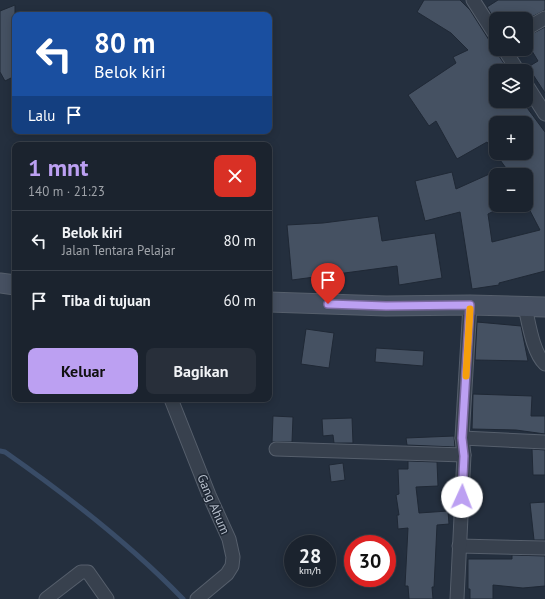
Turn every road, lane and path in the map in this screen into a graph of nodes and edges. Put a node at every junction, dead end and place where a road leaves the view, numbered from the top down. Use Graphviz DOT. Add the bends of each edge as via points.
graph roads {
  1 [pos="473,0"];
  2 [pos="545,18"];
  3 [pos="489,25"];
  4 [pos="533,26"];
  5 [pos="533,95"];
  6 [pos="545,114"];
  7 [pos="0,283"];
  8 [pos="12,285"];
  9 [pos="272,302"];
  10 [pos="470,305"];
  11 [pos="545,307"];
  12 [pos="525,308"];
  13 [pos="545,364"];
  14 [pos="172,402"];
  15 [pos="462,438"];
  16 [pos="545,442"];
  17 [pos="276,449"];
  18 [pos="464,456"];
  19 [pos="459,546"];
  20 [pos="545,548"];
  21 [pos="46,599"];
  22 [pos="107,599"];
  23 [pos="198,599"];
  24 [pos="457,599"];
  1 -- 3 [label="street"];
  2 -- 4 [label="street"];
  5 -- 6 [label="street"];
  7 -- 8 [label="main road"];
  9 -- 10 [label="main road" via="386,306"];
  10 -- 12 [label="main road"];
  10 -- 15 [label="street"];
  11 -- 12 [label="main road"];
  12 -- 13 [label="street" via="539,357"];
  14 -- 23 [label="street, Gang Ahum" via="229,539 233,557 232,566 227,574"];
  15 -- 16 [label="street"];
  15 -- 18 [label="street"];
  17 -- 18 [label="street"];
  18 -- 19 [label="street"];
  19 -- 20 [label="street"];
  19 -- 24 [label="street"];
  21 -- 22 [label="street" via="84,571 88,572"];
}
